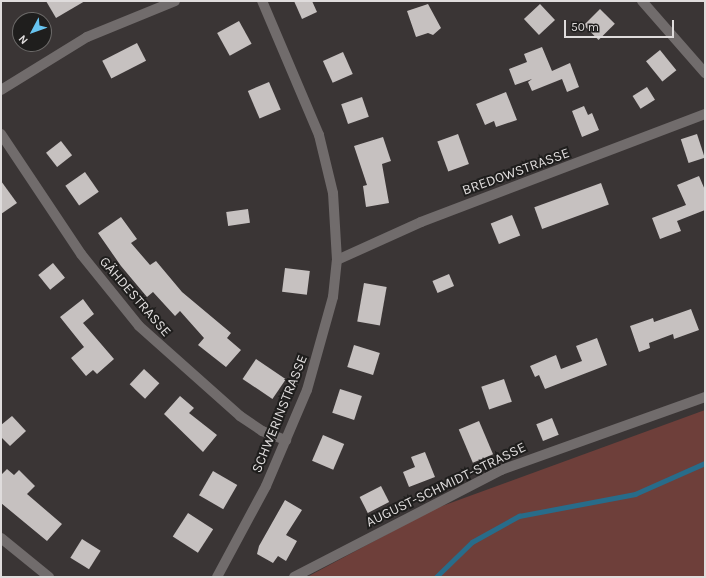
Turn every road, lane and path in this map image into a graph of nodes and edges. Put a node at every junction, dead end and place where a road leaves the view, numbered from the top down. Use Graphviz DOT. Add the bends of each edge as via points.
graph roads {
  1 [pos="175,1"];
  2 [pos="262,1"];
  3 [pos="642,1"];
  4 [pos="705,73"];
  5 [pos="1,90"];
  6 [pos="705,114"];
  7 [pos="1,134"];
  8 [pos="337,260"];
  9 [pos="705,397"];
  10 [pos="286,440"];
  11 [pos="1,538"];
  12 [pos="49,577"];
  13 [pos="217,577"];
  14 [pos="294,577"];
  1 -- 5 [label="street" via="87,37"];
  2 -- 8 [label="street, SCHWERINSTRASSE" via="319,135 333,193"];
  3 -- 4 [label="street"];
  6 -- 8 [label="street, BREDOWSTRASSE" via="421,222"];
  7 -- 10 [label="street, GÄHDESTRASSE" via="81,254 139,326 240,416 262,431"];
  8 -- 10 [label="street, SCHWERINSTRASSE" via="333,297 318,358"];
  9 -- 14 [label="street, AUGUST-SCHMIDT-STRASSE" via="501,470"];
  10 -- 13 [label="street, SCHWERINSTRASSE" via="266,486"];
  11 -- 12 [label="street"];
}
